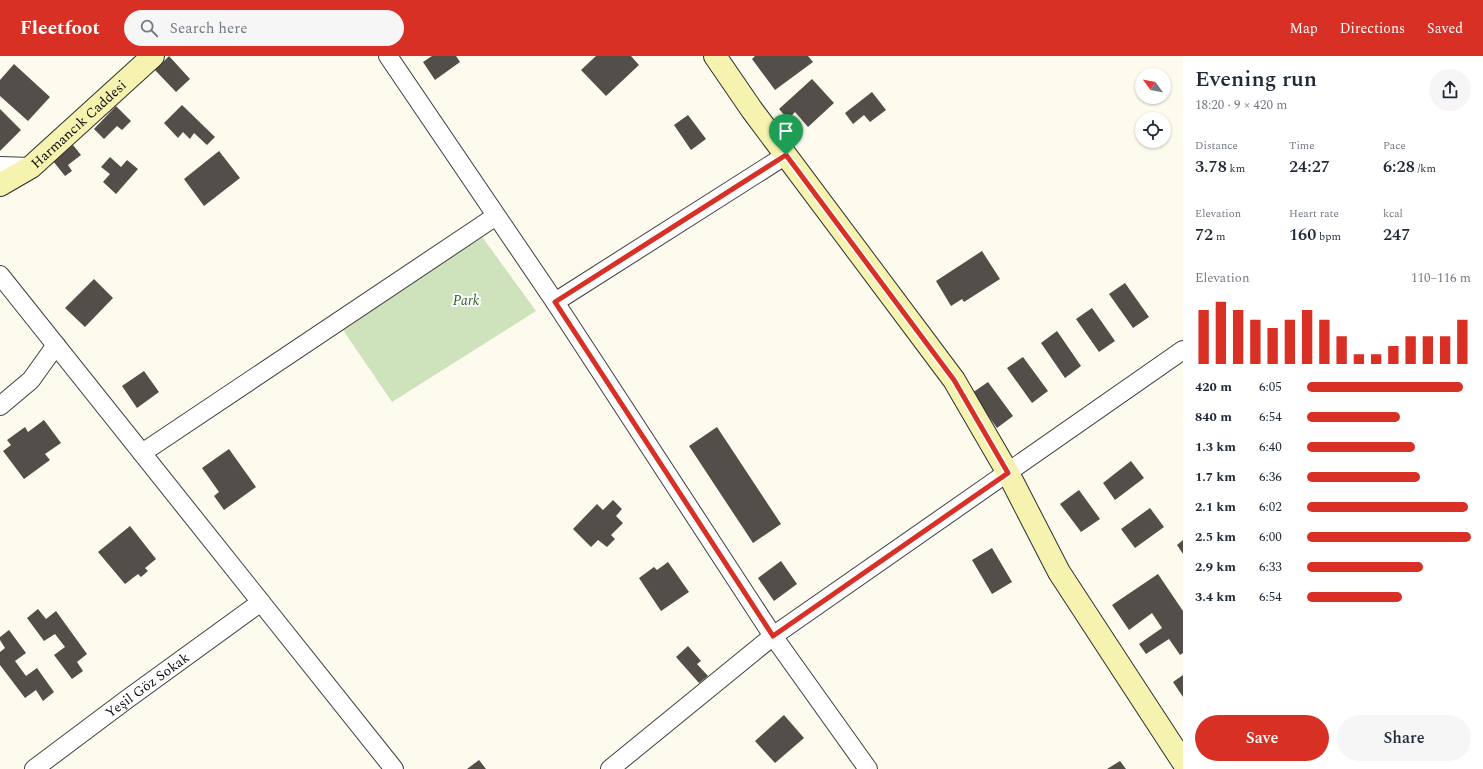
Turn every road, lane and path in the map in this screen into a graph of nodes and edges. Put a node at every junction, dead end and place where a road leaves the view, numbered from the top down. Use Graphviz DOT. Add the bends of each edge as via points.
graph roads {
  1 [pos="153,56"];
  2 [pos="388,56"];
  3 [pos="715,56"];
  4 [pos="786,155"];
  5 [pos="0,166"];
  6 [pos="31,167"];
  7 [pos="0,185"];
  8 [pos="496,216"];
  9 [pos="0,275"];
  10 [pos="555,302"];
  11 [pos="56,345"];
  12 [pos="1183,350"];
  13 [pos="0,406"];
  14 [pos="142,453"];
  15 [pos="1008,473"];
  16 [pos="261,602"];
  17 [pos="773,636"];
  18 [pos="1183,762"];
  19 [pos="34,769"];
  20 [pos="394,769"];
  21 [pos="610,769"];
  22 [pos="868,769"];
  1 -- 6 [label="street, Harmancık Caddesi"];
  2 -- 8 [label="street"];
  3 -- 4 [label="street"];
  4 -- 10 [label="street"];
  4 -- 15 [label="street" via="954,380"];
  5 -- 6 [label="street"];
  6 -- 7 [label="street, Harmancık Caddesi"];
  8 -- 10 [label="street"];
  8 -- 14 [label="street"];
  9 -- 11 [label="street"];
  10 -- 17 [label="street"];
  11 -- 13 [label="street" via="31,380"];
  11 -- 14 [label="street"];
  12 -- 15 [label="street"];
  14 -- 16 [label="street"];
  15 -- 17 [label="street"];
  15 -- 18 [label="street" via="1059,572"];
  16 -- 19 [label="street, Yeşil Göz Sokak"];
  16 -- 20 [label="street"];
  17 -- 21 [label="street"];
  17 -- 22 [label="street"];
}
